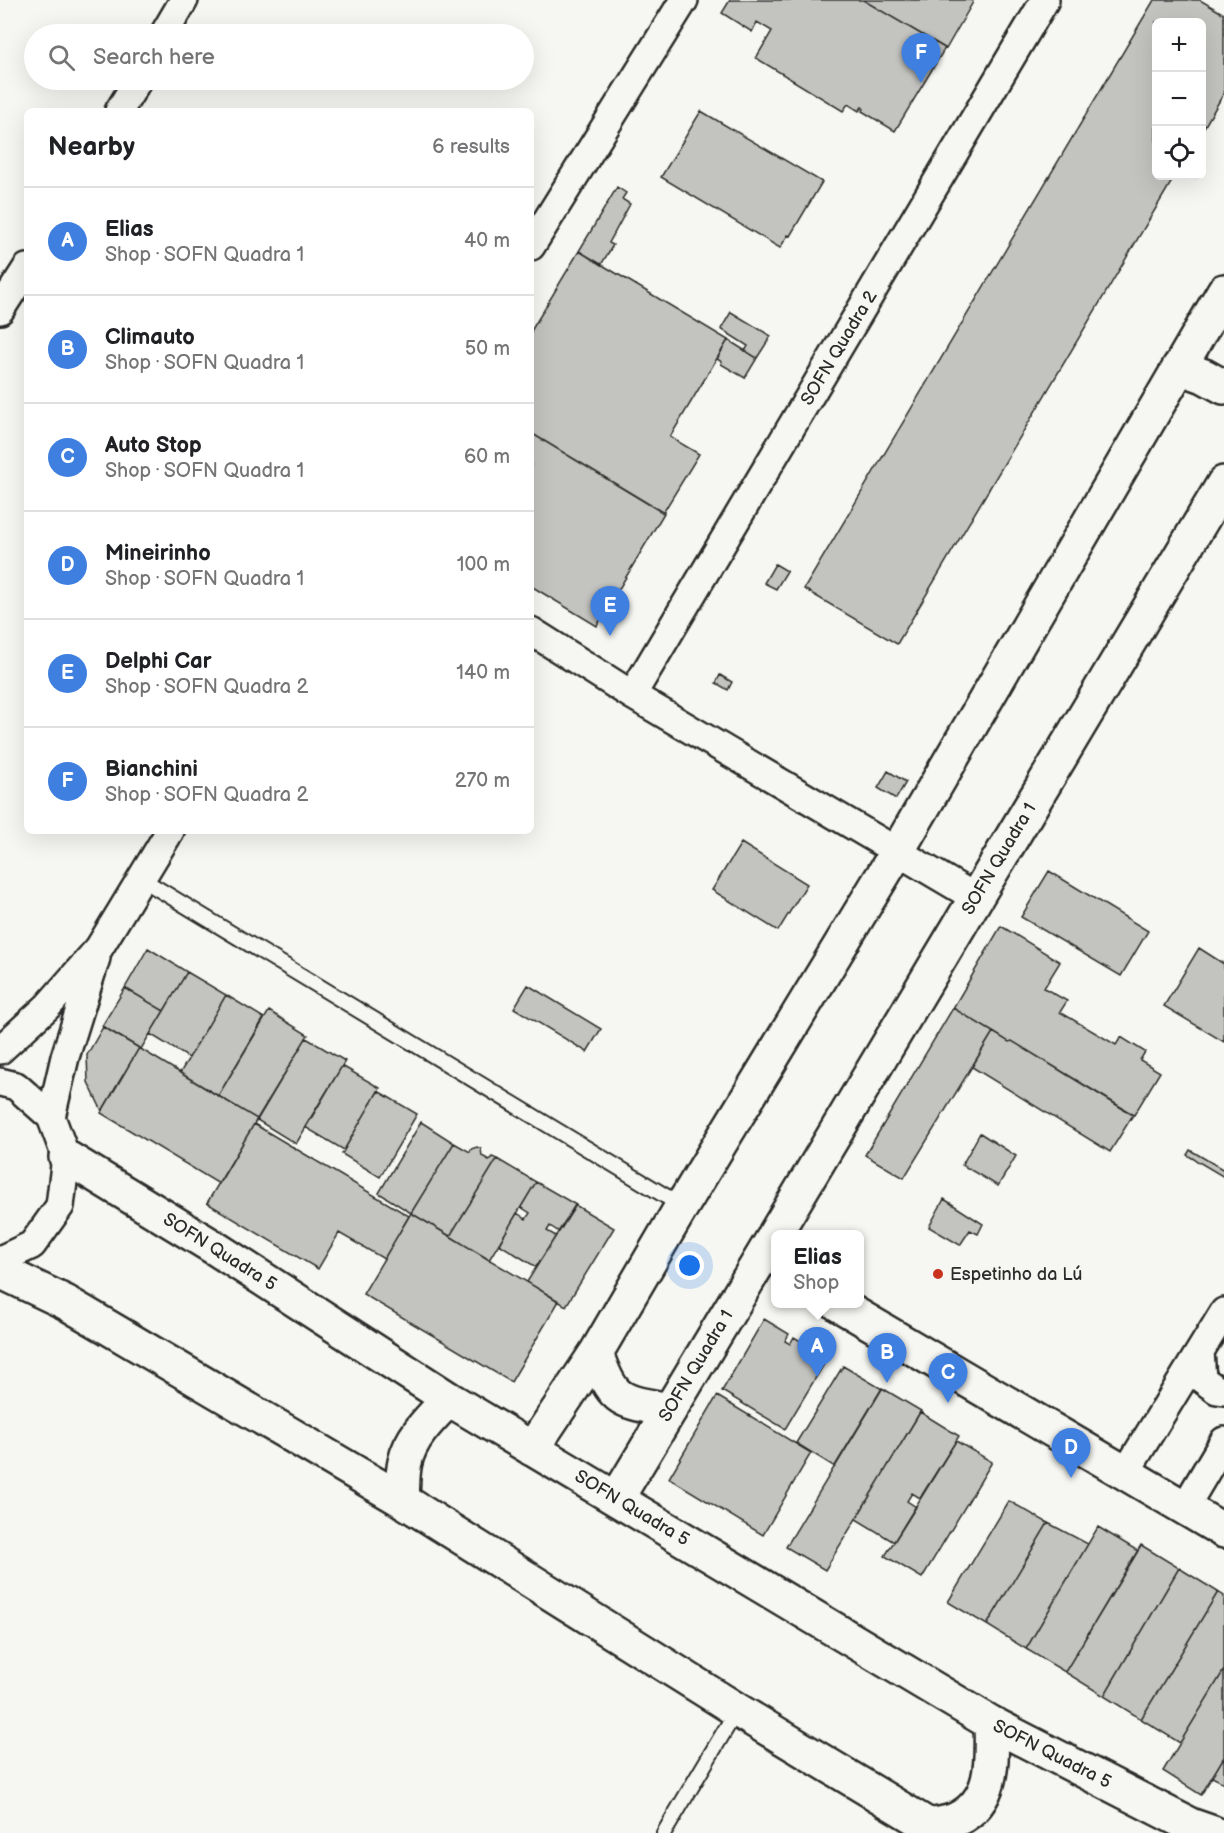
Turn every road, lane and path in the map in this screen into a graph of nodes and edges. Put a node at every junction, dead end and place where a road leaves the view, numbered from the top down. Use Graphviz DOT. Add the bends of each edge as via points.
graph roads {
  1 [pos="184,0"];
  2 [pos="684,0"];
  3 [pos="1045,0"];
  4 [pos="170,24"];
  5 [pos="132,90"];
  6 [pos="121,108"];
  7 [pos="534,241"];
  8 [pos="24,273"];
  9 [pos="1223,294"];
  10 [pos="0,310"];
  11 [pos="1179,367"];
  12 [pos="1224,387"];
  13 [pos="1224,483"];
  14 [pos="534,633"];
  15 [pos="632,695"];
  16 [pos="168,834"];
  17 [pos="897,852"];
  18 [pos="140,878"];
  19 [pos="976,898"];
  20 [pos="99,948"];
  21 [pos="0,1050"];
  22 [pos="0,1082"];
  23 [pos="51,1118"];
  24 [pos="66,1157"];
  25 [pos="682,1206"];
  26 [pos="783,1230"];
  27 [pos="771,1251"];
  28 [pos="0,1260"];
  29 [pos="0,1272"];
  30 [pos="845,1308"];
  31 [pos="1224,1312"];
  32 [pos="1200,1352"];
  33 [pos="596,1353"];
  34 [pos="1224,1391"];
  35 [pos="449,1399"];
  36 [pos="670,1410"];
  37 [pos="1224,1442"];
  38 [pos="532,1449"];
  39 [pos="1126,1472"];
  40 [pos="617,1498"];
  41 [pos="402,1500"];
  42 [pos="1185,1507"];
  43 [pos="1224,1531"];
  44 [pos="737,1710"];
  45 [pos="991,1723"];
  46 [pos="935,1829"];
  47 [pos="664,1833"];
  48 [pos="1213,1833"];
  1 -- 4 [label="street"];
  2 -- 7 [label="street"];
  3 -- 15 [label="street, SOFN Quadra 2"];
  5 -- 6 [label="street"];
  8 -- 10 [label="street"];
  9 -- 11 [label="street"];
  11 -- 12 [label="street"];
  11 -- 17 [label="street"];
  13 -- 19 [label="street, SOFN Quadra 1"];
  14 -- 15 [label="street"];
  15 -- 17 [label="street"];
  16 -- 18 [label="street"];
  17 -- 19 [label="street"];
  17 -- 25 [label="street"];
  18 -- 20 [label="street"];
  18 -- 25 [label="lane"];
  19 -- 26 [label="street, SOFN Quadra 1"];
  20 -- 21 [label="street" via="48,1006"];
  20 -- 23 [label="street" via="65,1057"];
  22 -- 23 [label="street" via="16,1086"];
  23 -- 24 [label="street"];
  24 -- 28 [label="street" via="60,1206 32,1245"];
  24 -- 35 [label="street, SOFN Quadra 5"];
  25 -- 33 [label="street"];
  27 -- 36 [label="street, SOFN Quadra 1"];
  29 -- 41 [label="street" via="65,1302"];
  30 -- 39 [label="street"];
  31 -- 32 [label="street"];
  32 -- 34 [label="street" via="1202,1379"];
  32 -- 39 [label="street"];
  33 -- 36 [label="street" via="606,1381 619,1398"];
  33 -- 38 [label="street"];
  35 -- 38 [label="street, SOFN Quadra 5"];
  35 -- 41 [label="street" via="410,1446 404,1463"];
  36 -- 40 [label="street, SOFN Quadra 1"];
  37 -- 42 [label="street"];
  38 -- 40 [label="street, SOFN Quadra 5"];
  39 -- 42 [label="street"];
  40 -- 45 [label="street, SOFN Quadra 5"];
  41 -- 44 [label="street"];
  42 -- 43 [label="street"];
  44 -- 46 [label="street"];
  44 -- 47 [label="lane"];
  45 -- 46 [label="street" via="991,1772 986,1791 974,1807"];
  45 -- 48 [label="street, SOFN Quadra 5" via="1190,1825"];
}
